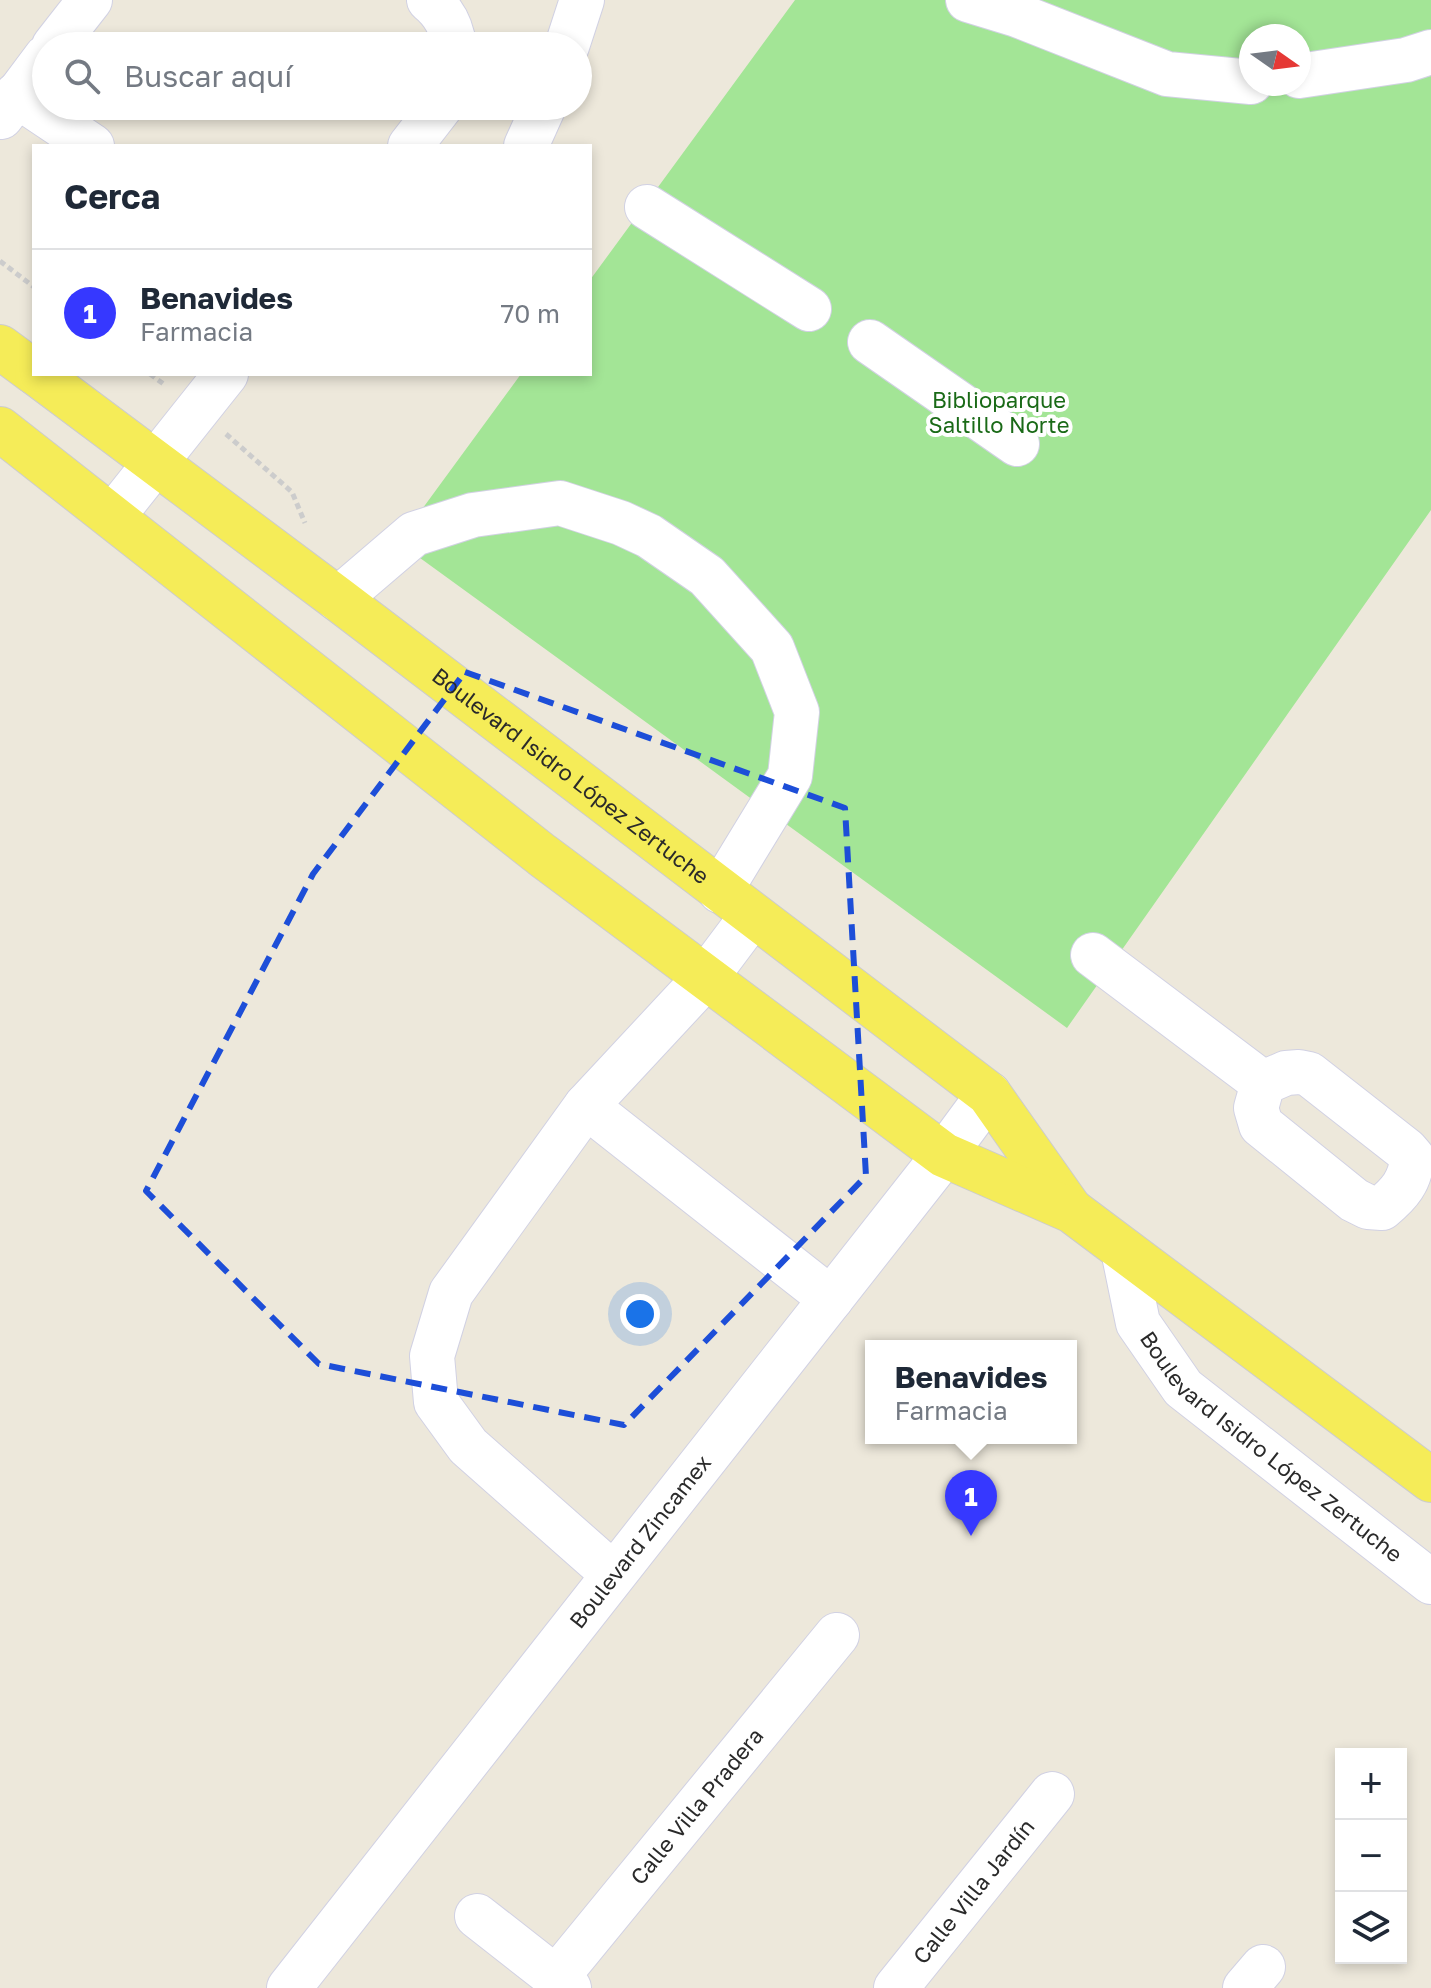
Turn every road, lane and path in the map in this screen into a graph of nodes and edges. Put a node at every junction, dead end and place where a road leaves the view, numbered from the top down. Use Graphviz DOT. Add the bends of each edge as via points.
graph roads {
  1 [pos="90,0"];
  2 [pos="429,0"];
  3 [pos="582,0"];
  4 [pos="968,0"];
  5 [pos="65,32"];
  6 [pos="452,32"];
  7 [pos="572,32"];
  8 [pos="1431,52"];
  9 [pos="1311,74"];
  10 [pos="32,75"];
  11 [pos="1239,81"];
  12 [pos="8,107"];
  13 [pos="32,118"];
  14 [pos="36,120"];
  15 [pos="430,120"];
  16 [pos="538,120"];
  17 [pos="88,144"];
  18 [pos="412,144"];
  19 [pos="527,144"];
  20 [pos="647,207"];
  21 [pos="0,261"];
  22 [pos="32,285"];
  23 [pos="809,309"];
  24 [pos="870,342"];
  25 [pos="0,347"];
  26 [pos="32,371"];
  27 [pos="39,376"];
  28 [pos="153,376"];
  29 [pos="226,376"];
  30 [pos="198,410"];
  31 [pos="0,429"];
  32 [pos="1017,444"];
  33 [pos="156,462"];
  34 [pos="113,516"];
  35 [pos="309,532"];
  36 [pos="338,599"];
  37 [pos="736,904"];
  38 [pos="1093,955"];
  39 [pos="707,976"];
  40 [pos="1263,1083"];
  41 [pos="989,1094"];
  42 [pos="586,1106"];
  43 [pos="944,1155"];
  44 [pos="1072,1211"];
  45 [pos="1123,1250"];
  46 [pos="831,1299"];
  47 [pos="1431,1480"];
  48 [pos="613,1574"];
  49 [pos="1431,1582"];
  50 [pos="837,1635"];
  51 [pos="1052,1794"];
  52 [pos="477,1916"];
  53 [pos="563,1983"];
  54 [pos="289,1988"];
  55 [pos="896,1988"];
  1 -- 5 [label="street"];
  2 -- 6 [label="street"];
  3 -- 7 [label="street"];
  4 -- 11 [label="street" via="1167,74"];
  8 -- 9 [label="street"];
  10 -- 12 [label="street"];
  12 -- 13 [label="street"];
  14 -- 17 [label="street"];
  15 -- 18 [label="street"];
  16 -- 19 [label="street"];
  20 -- 23 [label="street"];
  21 -- 22 [label="path"];
  24 -- 32 [label="street"];
  25 -- 26 [label="main road, Boulevard Isidro López Zertuche"];
  27 -- 33 [label="main road, Boulevard Isidro López Zertuche"];
  28 -- 30 [label="path"];
  29 -- 30 [label="street"];
  30 -- 33 [label="street"];
  30 -- 35 [label="path" via="292,492"];
  31 -- 34 [label="main road, Boulevard Isidro López Zertuche"];
  33 -- 34 [label="street"];
  33 -- 36 [label="main road, Boulevard Isidro López Zertuche"];
  34 -- 39 [label="main road, Boulevard Isidro López Zertuche" via="542,855"];
  36 -- 37 [label="main road, Boulevard Isidro López Zertuche"];
  36 -- 37 [label="street" via="414,534 473,515 560,503 649,536 707,576 772,648 797,712 790,776"];
  37 -- 39 [label="street"];
  37 -- 41 [label="main road, Boulevard Isidro López Zertuche"];
  38 -- 40 [label="street"];
  39 -- 42 [label="street"];
  39 -- 43 [label="main road, Boulevard Isidro López Zertuche"];
  41 -- 43 [label="street, Boulevard Zincamex"];
  41 -- 44 [label="main road, Boulevard Isidro López Zertuche"];
  42 -- 46 [label="street"];
  42 -- 48 [label="street" via="451,1293 432,1356 436,1402 468,1446"];
  43 -- 44 [label="main road, Boulevard Isidro López Zertuche"];
  43 -- 46 [label="street, Boulevard Zincamex"];
  44 -- 45 [label="main road, Boulevard Isidro López Zertuche"];
  45 -- 47 [label="main road, Boulevard Isidro López Zertuche"];
  45 -- 49 [label="street, Boulevard Isidro López Zertuche" via="1138,1323 1183,1388"];
  46 -- 48 [label="street, Boulevard Zincamex"];
  48 -- 54 [label="street, Boulevard Zincamex"];
  50 -- 53 [label="street, Calle Villa Pradera"];
  51 -- 55 [label="street, Calle Villa Jardín"];
  52 -- 53 [label="street"];
}
